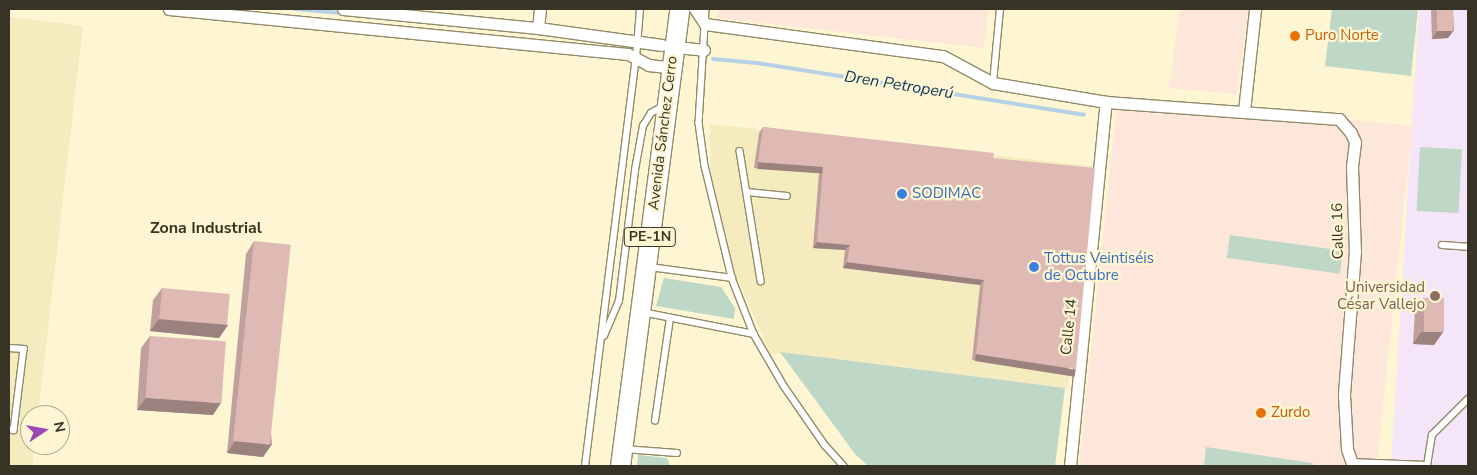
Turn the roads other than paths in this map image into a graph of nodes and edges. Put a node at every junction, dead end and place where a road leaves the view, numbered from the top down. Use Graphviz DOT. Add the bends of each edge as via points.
graph roads {
  1 [pos="169,9"];
  2 [pos="343,9"];
  3 [pos="540,9"];
  4 [pos="640,9"];
  5 [pos="680,9"];
  6 [pos="695,9"];
  7 [pos="706,9"];
  8 [pos="1000,9"];
  9 [pos="1255,9"];
  10 [pos="706,24"];
  11 [pos="538,28"];
  12 [pos="638,41"];
  13 [pos="662,45"];
  14 [pos="686,48"];
  15 [pos="704,50"];
  16 [pos="636,58"];
  17 [pos="672,68"];
  18 [pos="993,83"];
  19 [pos="1106,102"];
  20 [pos="667,105"];
  21 [pos="1244,111"];
  22 [pos="740,151"];
  23 [pos="746,192"];
  24 [pos="787,196"];
  25 [pos="1442,245"];
  26 [pos="1468,247"];
  27 [pos="646,266"];
  28 [pos="732,278"];
  29 [pos="761,282"];
  30 [pos="640,312"];
  31 [pos="670,318"];
  32 [pos="754,334"];
  33 [pos="601,342"];
  34 [pos="9,348"];
  35 [pos="1468,399"];
  36 [pos="655,421"];
  37 [pos="9,430"];
  38 [pos="677,452"];
  39 [pos="621,457"];
  40 [pos="1352,464"];
  41 [pos="1426,465"];
  42 [pos="585,466"];
  43 [pos="844,466"];
  44 [pos="1070,466"];
  1 -- 16 [label="street" via="628,54"];
  2 -- 11 [label="street"];
  3 -- 11 [label="street"];
  4 -- 12 [label="lane"];
  5 -- 17 [label="highway, Avenida Sánchez Cerro / PE-1N"];
  6 -- 10 [label="street"];
  7 -- 10 [label="lane"];
  8 -- 18 [label="lane"];
  9 -- 21 [label="street"];
  10 -- 15 [label="lane"];
  10 -- 18 [label="street" via="943,56"];
  11 -- 12 [label="street"];
  12 -- 13 [label="street"];
  12 -- 16 [label="lane"];
  14 -- 15 [label="street"];
  15 -- 28 [label="lane" via="700,137"];
  16 -- 17 [label="street" via="648,64"];
  16 -- 33 [label="lane"];
  17 -- 20 [label="highway, Avenida Sánchez Cerro / PE-1N"];
  18 -- 19 [label="street"];
  19 -- 21 [label="street"];
  19 -- 44 [label="street, Calle 14"];
  20 -- 27 [label="highway, Avenida Sánchez Cerro / PE-1N"];
  20 -- 33 [label="lane" via="651,113 643,126 619,301"];
  21 -- 40 [label="street, Calle 16" via="1339,120 1355,142 1352,167 1355,251 1344,396 1347,450"];
  22 -- 23 [label="lane"];
  23 -- 24 [label="lane"];
  23 -- 29 [label="lane"];
  25 -- 26 [label="lane"];
  27 -- 28 [label="lane"];
  27 -- 30 [label="highway, Avenida Sánchez Cerro / PE-1N"];
  28 -- 32 [label="lane"];
  30 -- 31 [label="lane"];
  30 -- 39 [label="highway, Avenida Sánchez Cerro / PE-1N"];
  31 -- 32 [label="lane"];
  31 -- 36 [label="lane"];
  32 -- 43 [label="lane" via="784,386 825,445"];
  33 -- 42 [label="lane"];
  34 -- 37 [label="lane" via="24,349 14,430"];
  35 -- 41 [label="lane" via="1432,436"];
  38 -- 39 [label="lane"];
  40 -- 41 [label="lane"];
}
